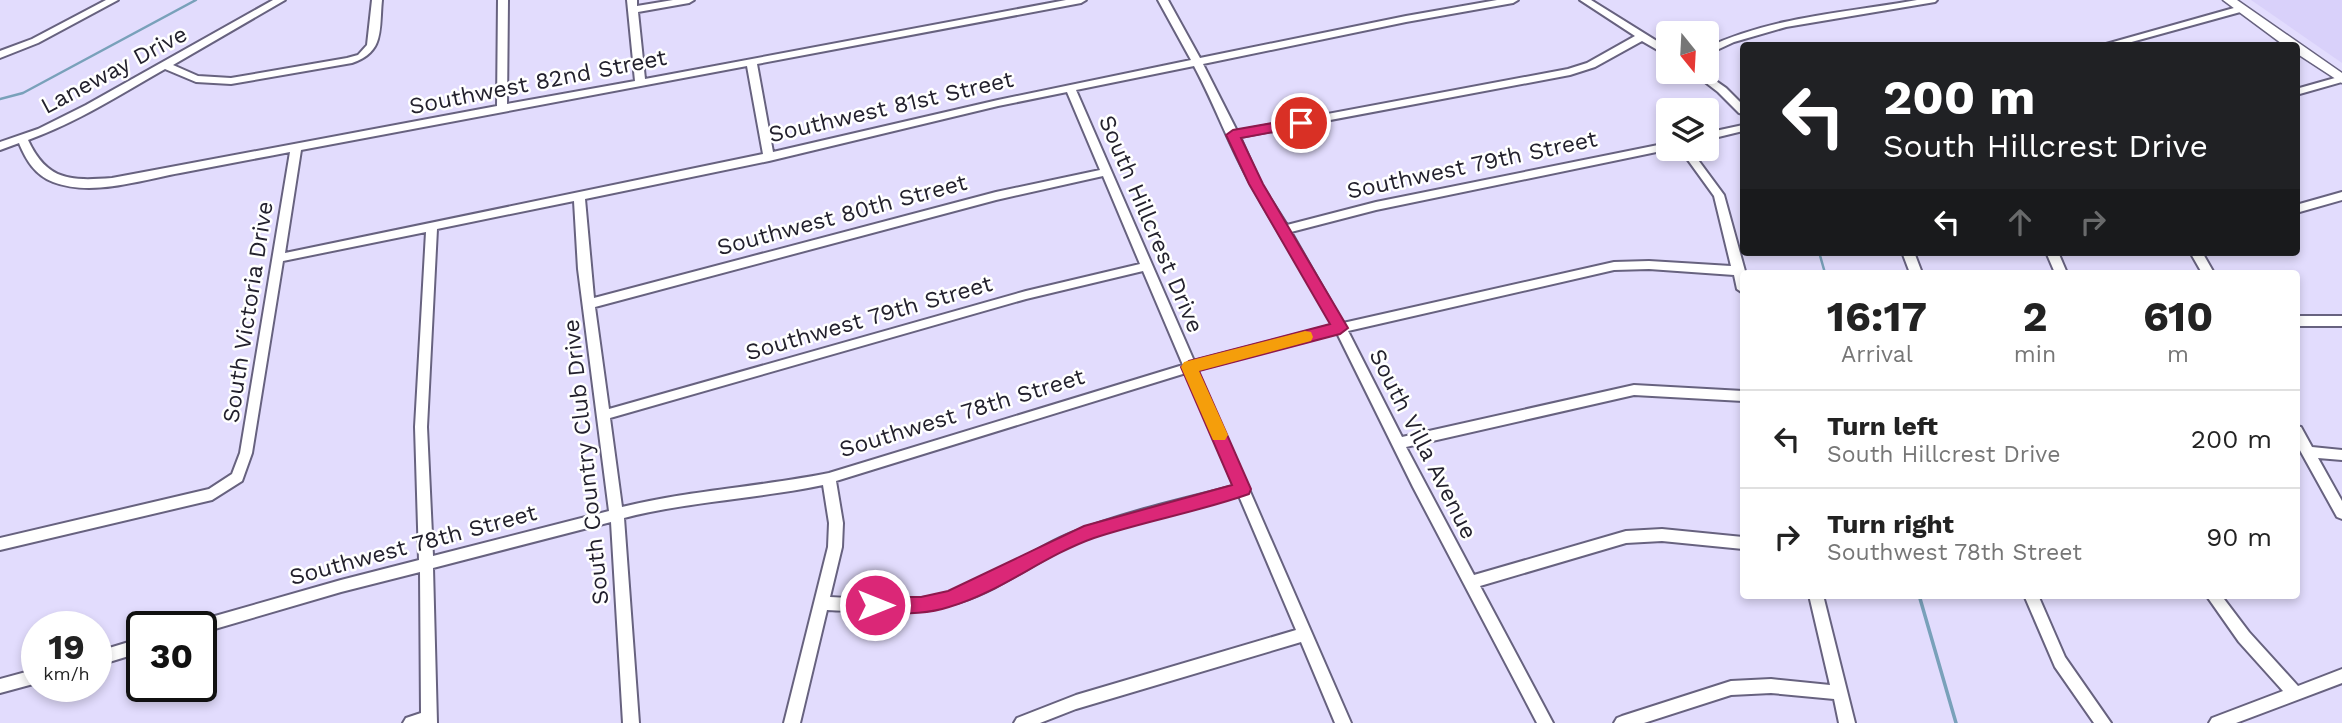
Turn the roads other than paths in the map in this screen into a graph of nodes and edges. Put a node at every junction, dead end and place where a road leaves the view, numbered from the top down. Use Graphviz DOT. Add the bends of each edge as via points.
graph roads {
  1 [pos="113,0"];
  2 [pos="280,0"];
  3 [pos="377,0"];
  4 [pos="503,0"];
  5 [pos="688,0"];
  6 [pos="1081,0"];
  7 [pos="1163,0"];
  8 [pos="1513,0"];
  9 [pos="1585,0"];
  10 [pos="1932,0"];
  11 [pos="2229,0"];
  12 [pos="1031,4"];
  13 [pos="633,5"];
  14 [pos="2241,9"];
  15 [pos="1641,37"];
  16 [pos="2119,42"];
  17 [pos="2289,42"];
  18 [pos="1656,46"];
  19 [pos="1719,46"];
  20 [pos="2300,50"];
  21 [pos="0,55"];
  22 [pos="751,61"];
  23 [pos="1196,62"];
  24 [pos="165,65"];
  25 [pos="2342,79"];
  26 [pos="640,82"];
  27 [pos="1714,84"];
  28 [pos="1070,88"];
  29 [pos="2300,91"];
  30 [pos="1740,108"];
  31 [pos="502,109"];
  32 [pos="1740,129"];
  33 [pos="1719,134"];
  34 [pos="1233,135"];
  35 [pos="22,139"];
  36 [pos="0,146"];
  37 [pos="296,148"];
  38 [pos="1656,148"];
  39 [pos="768,157"];
  40 [pos="1694,161"];
  41 [pos="1107,172"];
  42 [pos="579,196"];
  43 [pos="2342,197"];
  44 [pos="2300,208"];
  45 [pos="432,226"];
  46 [pos="1285,230"];
  47 [pos="279,258"];
  48 [pos="1147,266"];
  49 [pos="1739,271"];
  50 [pos="1740,276"];
  51 [pos="589,304"];
  52 [pos="2300,321"];
  53 [pos="2342,321"];
  54 [pos="1340,328"];
  55 [pos="1189,367"];
  56 [pos="1740,396"];
  57 [pos="604,415"];
  58 [pos="2300,438"];
  59 [pos="1399,443"];
  60 [pos="2308,452"];
  61 [pos="2342,455"];
  62 [pos="828,478"];
  63 [pos="1243,489"];
  64 [pos="2342,513"];
  65 [pos="617,515"];
  66 [pos="1740,543"];
  67 [pos="0,544"];
  68 [pos="426,564"];
  69 [pos="1471,582"];
  70 [pos="1817,599"];
  71 [pos="2033,599"];
  72 [pos="2216,599"];
  73 [pos="822,603"];
  74 [pos="217,623"];
  75 [pos="1304,634"];
  76 [pos="2342,676"];
  77 [pos="21,680"];
  78 [pos="0,686"];
  79 [pos="1840,693"];
  80 [pos="2295,693"];
  81 [pos="2253,717"];
  82 [pos="429,721"];
  83 [pos="411,723"];
  84 [pos="631,723"];
  85 [pos="792,723"];
  86 [pos="1021,723"];
  87 [pos="1343,723"];
  88 [pos="1545,723"];
  89 [pos="1622,723"];
  90 [pos="1847,723"];
  91 [pos="2103,723"];
  92 [pos="2217,723"];
  1 -- 21 [label="street"];
  2 -- 24 [label="street, Laneway Drive"];
  3 -- 24 [label="street" via="372,46 355,59 231,81 196,79"];
  4 -- 31 [label="street"];
  5 -- 13 [label="street"];
  6 -- 12 [label="street, Southwest 82nd Street"];
  7 -- 23 [label="street, South Villa Avenue"];
  8 -- 23 [label="street, Southwest 81st Street"];
  9 -- 15 [label="street"];
  10 -- 19 [label="street" via="1767,29"];
  11 -- 14 [label="main road"];
  12 -- 22 [label="street, Southwest 82nd Street"];
  13 -- 26 [label="street"];
  14 -- 16 [label="street"];
  14 -- 17 [label="main road"];
  15 -- 18 [label="street"];
  15 -- 34 [label="street" via="1570,72"];
  20 -- 25 [label="main road"];
  22 -- 26 [label="street, Southwest 82nd Street"];
  22 -- 39 [label="street"];
  23 -- 28 [label="street, Southwest 81st Street"];
  23 -- 34 [label="street, South Villa Avenue"];
  24 -- 35 [label="street, Laneway Drive"];
  25 -- 29 [label="street"];
  26 -- 31 [label="street, Southwest 82nd Street"];
  27 -- 30 [label="street"];
  28 -- 39 [label="street, Southwest 81st Street"];
  28 -- 41 [label="street, South Hillcrest Drive"];
  31 -- 37 [label="street, Southwest 82nd Street"];
  32 -- 33 [label="street"];
  34 -- 46 [label="street, South Villa Avenue"];
  35 -- 36 [label="street, Laneway Drive"];
  35 -- 37 [label="street, Southwest 82nd Street" via="40,172 88,184"];
  37 -- 47 [label="street, South Victoria Drive"];
  38 -- 46 [label="street, Southwest 79th Street" via="1376,206"];
  39 -- 42 [label="street, Southwest 81st Street"];
  40 -- 49 [label="street" via="1719,195"];
  41 -- 48 [label="street, South Hillcrest Drive"];
  41 -- 51 [label="street, Southwest 80th Street" via="975,202"];
  42 -- 45 [label="street, Southwest 81st Street"];
  42 -- 51 [label="street, South Country Club Drive"];
  43 -- 44 [label="street"];
  45 -- 47 [label="street, Southwest 81st Street"];
  45 -- 68 [label="street" via="421,427"];
  46 -- 54 [label="street, South Villa Avenue"];
  47 -- 67 [label="street, South Victoria Drive" via="246,453 233,481 212,494"];
  48 -- 55 [label="street, South Hillcrest Drive"];
  48 -- 57 [label="street, Southwest 79th Street" via="1026,295"];
  49 -- 50 [label="street"];
  49 -- 54 [label="street, Southwest 78th Street" via="1614,266"];
  51 -- 57 [label="street, South Country Club Drive"];
  52 -- 53 [label="street"];
  54 -- 55 [label="street, Southwest 78th Street"];
  54 -- 59 [label="street, South Villa Avenue"];
  55 -- 62 [label="street, Southwest 78th Street"];
  55 -- 63 [label="street, South Hillcrest Drive"];
  56 -- 59 [label="street" via="1634,390"];
  57 -- 65 [label="street, South Country Club Drive"];
  58 -- 60 [label="street"];
  59 -- 69 [label="street, South Villa Avenue"];
  60 -- 61 [label="street"];
  60 -- 64 [label="street"];
  62 -- 65 [label="street, Southwest 78th Street" via="770,491 680,500"];
  62 -- 73 [label="street" via="836,534"];
  63 -- 73 [label="street" via="1090,532 948,600 899,606"];
  63 -- 75 [label="street, South Hillcrest Drive"];
  65 -- 68 [label="street, Southwest 78th Street"];
  65 -- 84 [label="street, South Country Club Drive"];
  66 -- 69 [label="street" via="1662,535 1626,537"];
  68 -- 74 [label="street, Southwest 78th Street"];
  68 -- 82 [label="street"];
  69 -- 88 [label="street, South Villa Avenue"];
  70 -- 79 [label="street"];
  71 -- 91 [label="street" via="2060,662"];
  72 -- 80 [label="street"];
  73 -- 85 [label="street"];
  75 -- 86 [label="street" via="1076,702"];
  75 -- 87 [label="street, South Hillcrest Drive"];
  76 -- 80 [label="street"];
  77 -- 78 [label="street"];
  79 -- 89 [label="street" via="1771,686 1731,688"];
  79 -- 90 [label="street"];
  80 -- 81 [label="street"];
  81 -- 92 [label="street"];
  82 -- 83 [label="street"];
}
